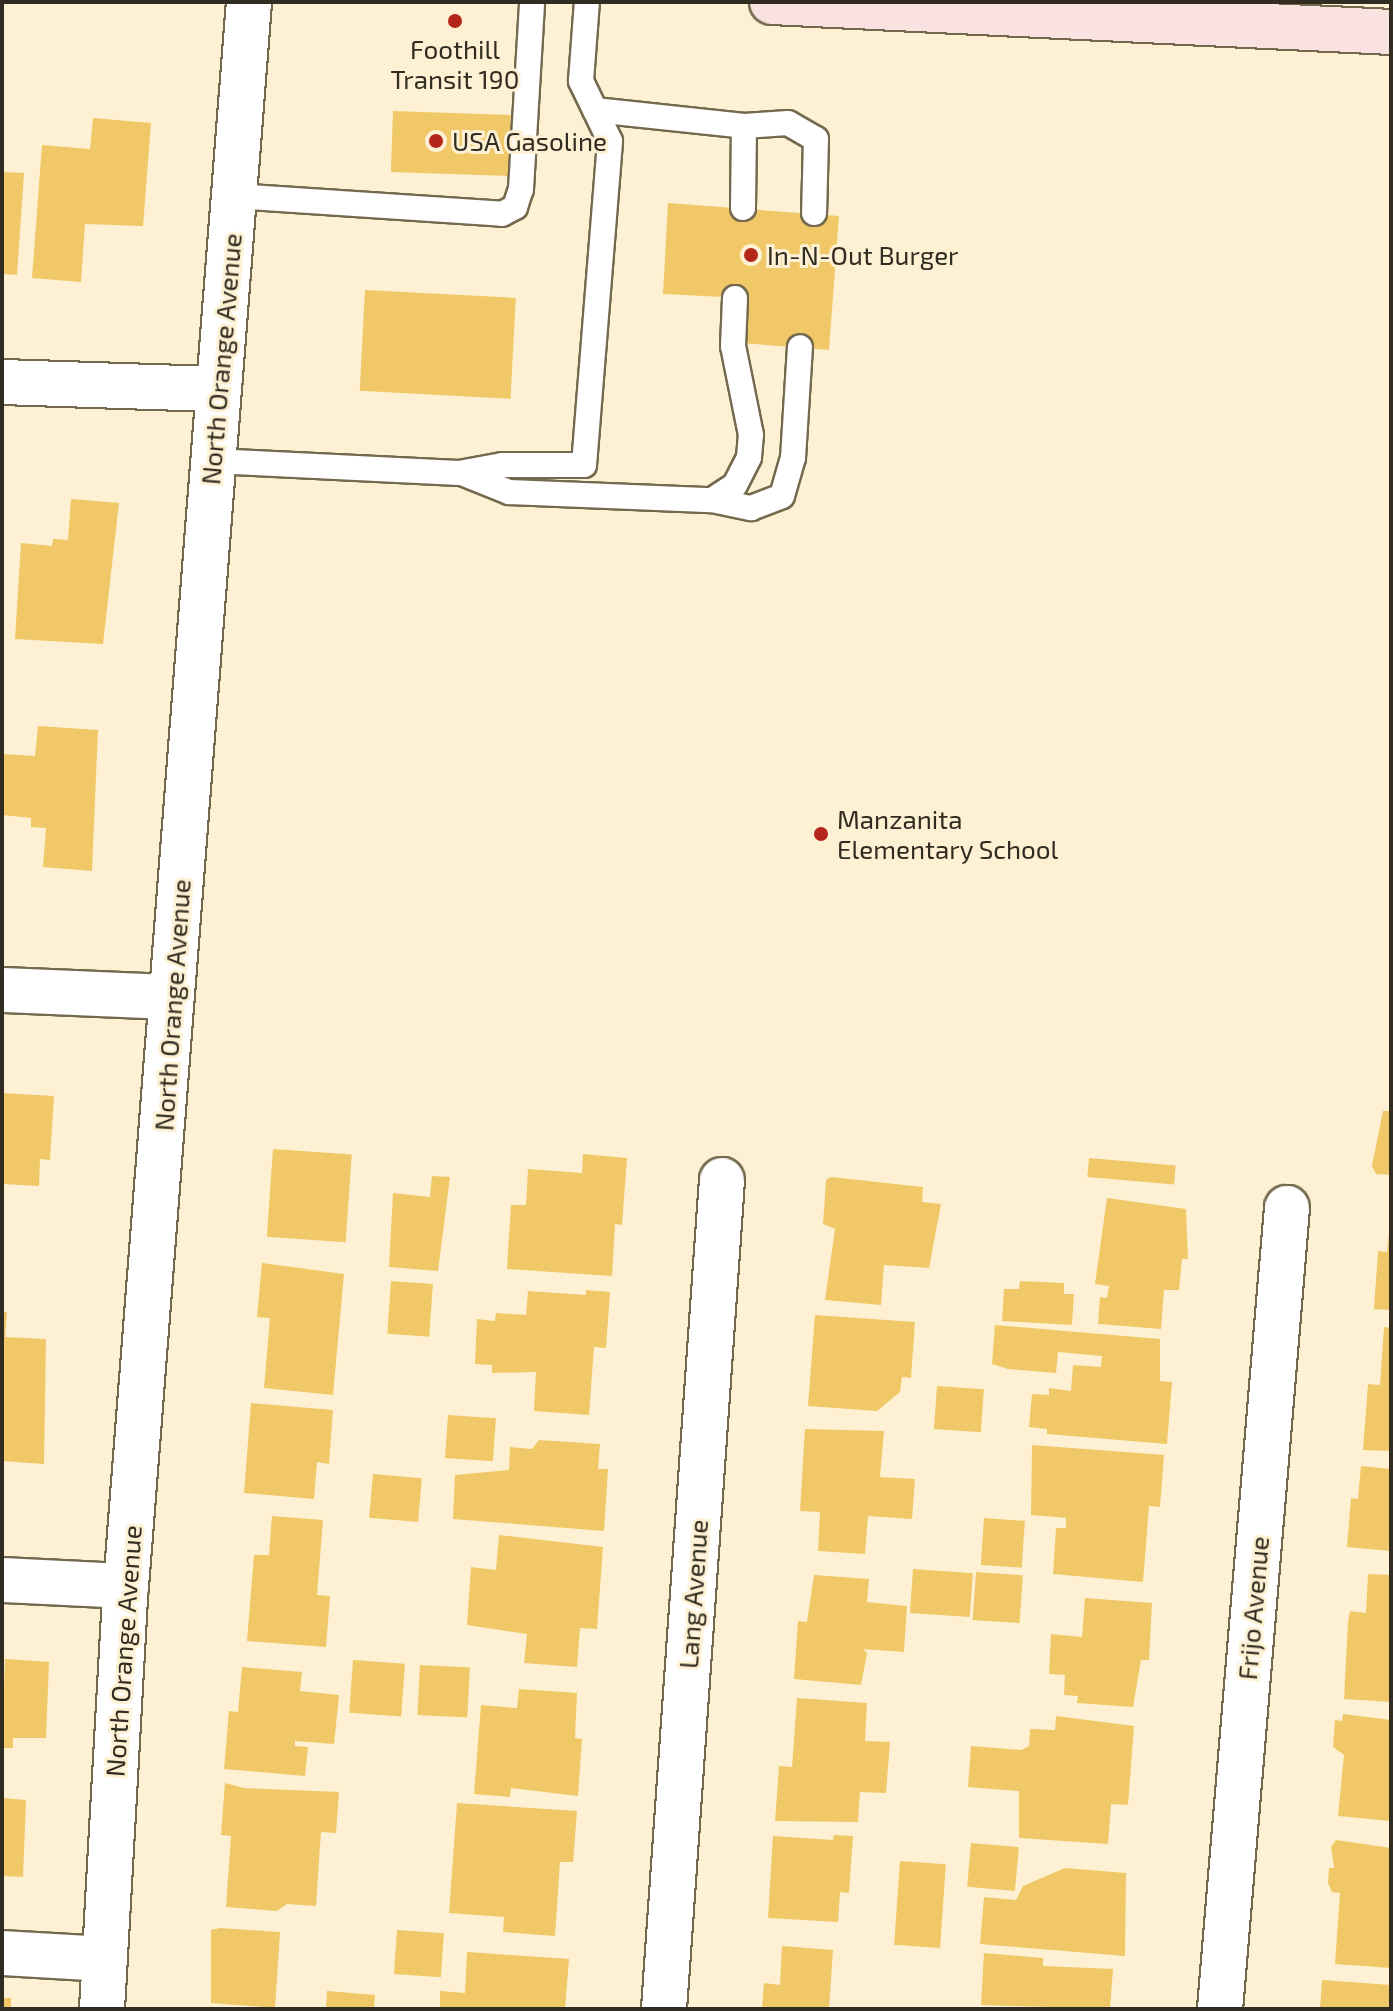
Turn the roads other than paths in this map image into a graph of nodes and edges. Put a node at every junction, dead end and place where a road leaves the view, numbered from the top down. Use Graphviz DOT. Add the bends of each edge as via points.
graph roads {
  1 [pos="249,2"];
  2 [pos="532,2"];
  3 [pos="587,2"];
  4 [pos="772,2"];
  5 [pos="965,7"];
  6 [pos="1328,15"];
  7 [pos="1391,32"];
  8 [pos="595,110"];
  9 [pos="744,126"];
  10 [pos="234,196"];
  11 [pos="743,208"];
  12 [pos="814,213"];
  13 [pos="735,298"];
  14 [pos="800,347"];
  15 [pos="2,382"];
  16 [pos="218,389"];
  17 [pos="213,461"];
  18 [pos="459,473"];
  19 [pos="712,500"];
  20 [pos="2,990"];
  21 [pos="171,997"];
  22 [pos="722,1180"];
  23 [pos="1287,1208"];
  24 [pos="2,1580"];
  25 [pos="126,1586"];
  26 [pos="2,1953"];
  27 [pos="105,1959"];
  28 [pos="102,2009"];
  29 [pos="664,2009"];
  30 [pos="1220,2009"];
  1 -- 10 [label="street, North Orange Avenue"];
  2 -- 10 [label="lane" via="521,189 515,207 502,214"];
  3 -- 8 [label="lane" via="581,81"];
  4 -- 5 [label="main road"];
  5 -- 6 [label="main road"];
  6 -- 7 [label="main road"];
  8 -- 9 [label="lane"];
  8 -- 18 [label="lane" via="610,141 584,465 502,465"];
  9 -- 11 [label="lane"];
  9 -- 12 [label="lane" via="788,123 816,139"];
  10 -- 16 [label="street, North Orange Avenue"];
  13 -- 19 [label="lane" via="733,346 751,435 749,457 735,485"];
  14 -- 19 [label="lane" via="793,458 782,496 751,508"];
  15 -- 16 [label="street"];
  16 -- 17 [label="street, North Orange Avenue"];
  17 -- 18 [label="lane"];
  17 -- 21 [label="street, North Orange Avenue"];
  18 -- 19 [label="lane" via="509,492"];
  20 -- 21 [label="street"];
  21 -- 25 [label="street, North Orange Avenue"];
  22 -- 29 [label="street, Lang Avenue"];
  23 -- 30 [label="street, Frijo Avenue"];
  24 -- 25 [label="street"];
  25 -- 27 [label="street, North Orange Avenue"];
  26 -- 27 [label="street"];
  27 -- 28 [label="street, North Orange Avenue"];
}
